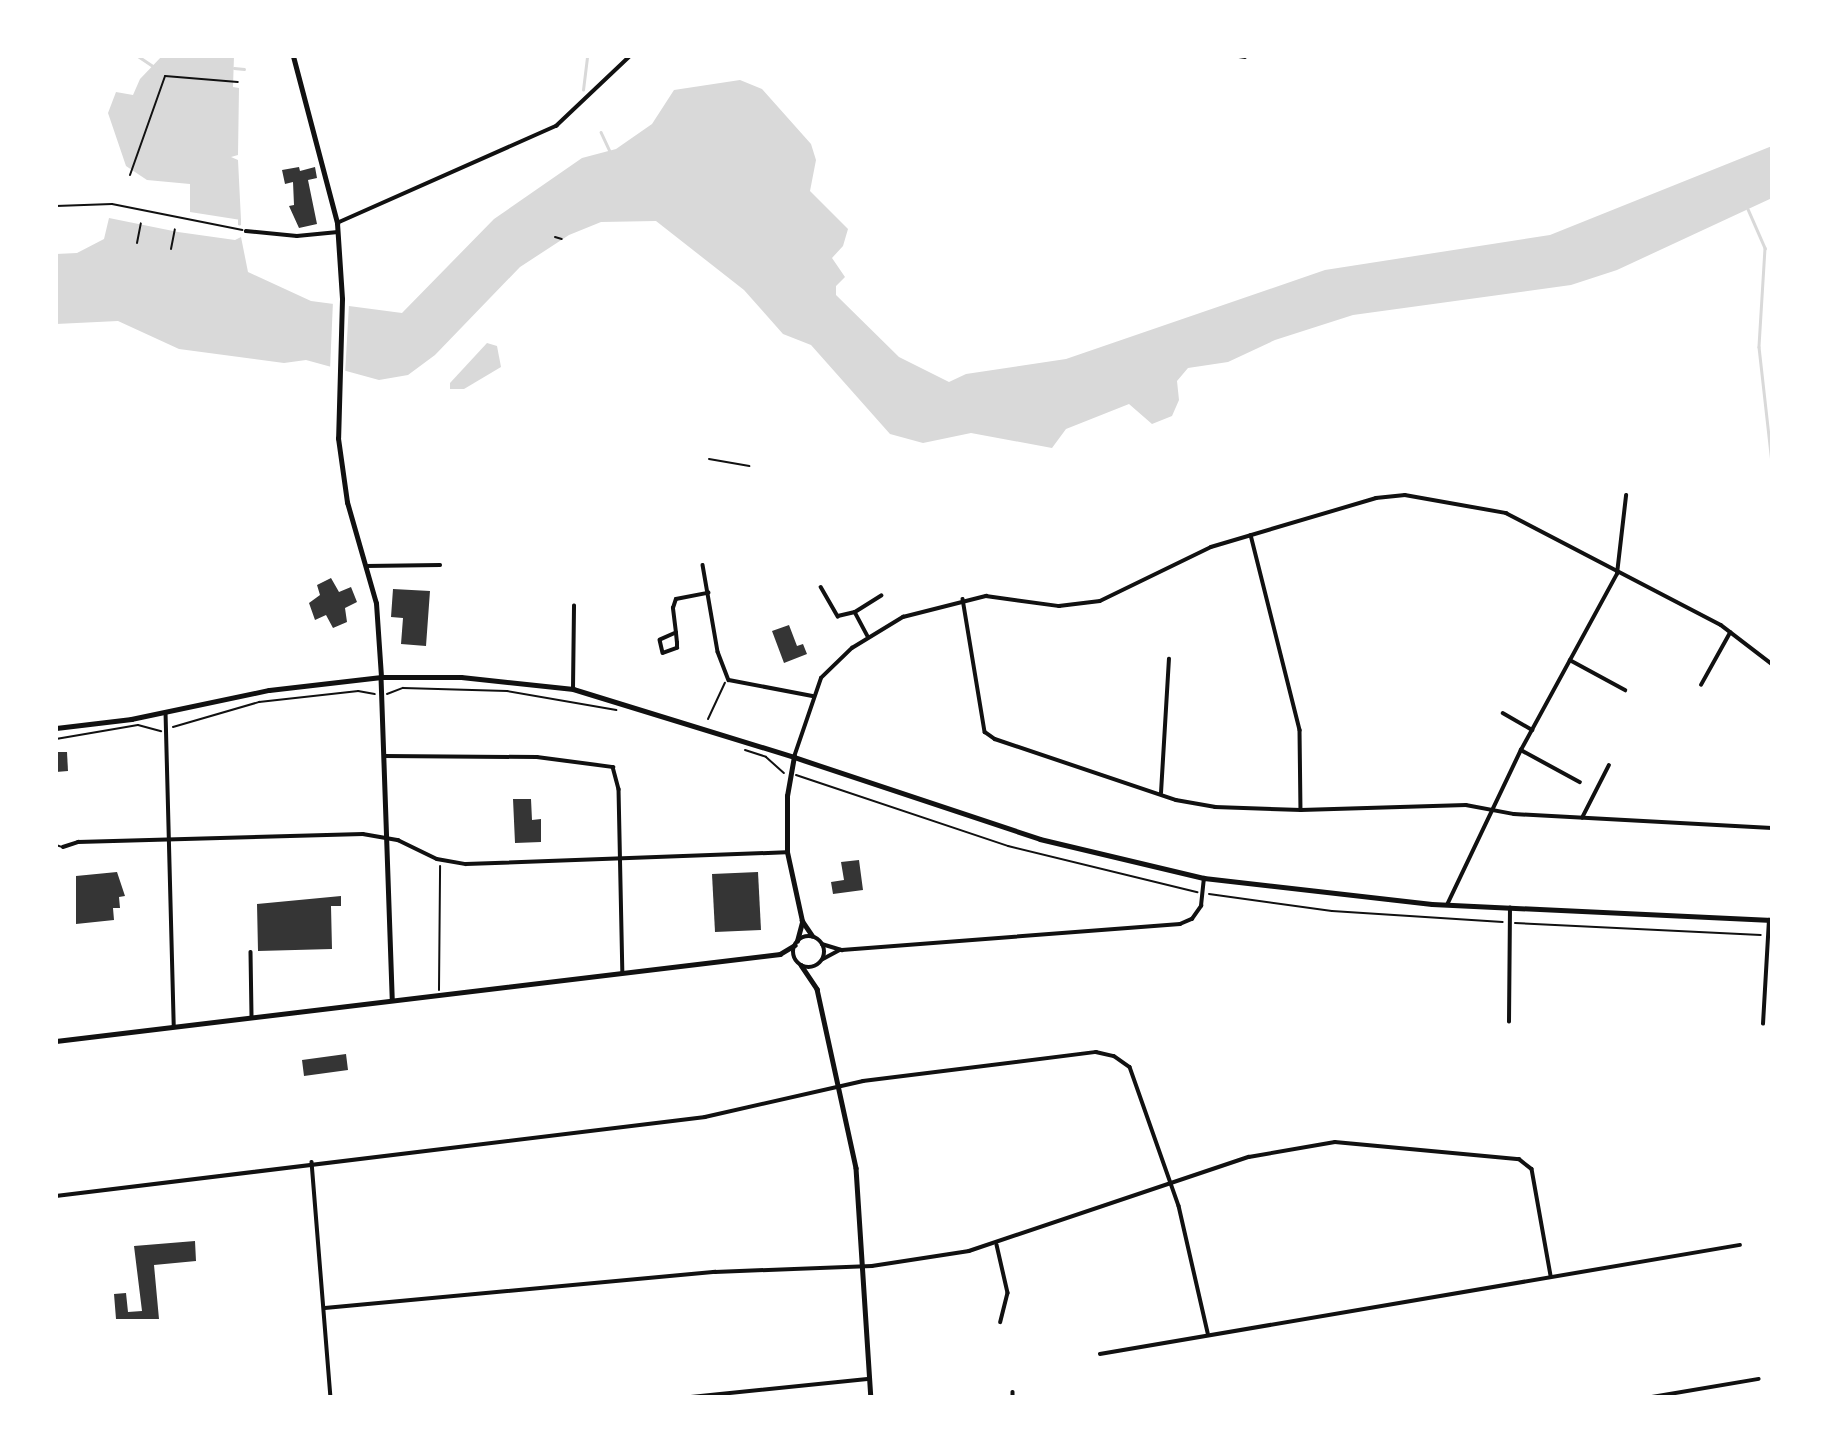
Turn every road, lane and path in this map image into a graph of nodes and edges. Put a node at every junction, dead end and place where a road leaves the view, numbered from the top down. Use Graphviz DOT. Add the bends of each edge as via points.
graph roads {
  1 [pos="293,56"];
  2 [pos="630,56"];
  3 [pos="1239,56"];
  4 [pos="1344,56"];
  5 [pos="1359,56"];
  6 [pos="1245,57"];
  7 [pos="238,82"];
  8 [pos="130,175"];
  9 [pos="56,206"];
  10 [pos="141,222"];
  11 [pos="337,223"];
  12 [pos="175,229"];
  13 [pos="246,231"];
  14 [pos="338,232"];
  15 [pos="555,237"];
  16 [pos="562,239"];
  17 [pos="137,243"];
  18 [pos="171,249"];
  19 [pos="709,459"];
  20 [pos="749,466"];
  21 [pos="1626,496"];
  22 [pos="1251,535"];
  23 [pos="439,565"];
  24 [pos="703,565"];
  25 [pos="366,566"];
  26 [pos="1617,574"];
  27 [pos="821,587"];
  28 [pos="708,593"];
  29 [pos="881,596"];
  30 [pos="963,599"];
  31 [pos="574,606"];
  32 [pos="855,612"];
  33 [pos="1730,632"];
  34 [pos="676,633"];
  35 [pos="868,636"];
  36 [pos="1169,659"];
  37 [pos="1570,660"];
  38 [pos="1772,664"];
  39 [pos="381,677"];
  40 [pos="729,680"];
  41 [pos="1701,685"];
  42 [pos="573,689"];
  43 [pos="1625,690"];
  44 [pos="381,694"];
  45 [pos="813,696"];
  46 [pos="166,712"];
  47 [pos="628,713"];
  48 [pos="1503,713"];
  49 [pos="708,719"];
  50 [pos="56,729"];
  51 [pos="167,729"];
  52 [pos="1532,730"];
  53 [pos="56,740"];
  54 [pos="735,747"];
  55 [pos="1521,750"];
  56 [pos="384,756"];
  57 [pos="794,757"];
  58 [pos="1609,765"];
  59 [pos="790,774"];
  60 [pos="1580,782"];
  61 [pos="1161,794"];
  62 [pos="1301,810"];
  63 [pos="1490,810"];
  64 [pos="1582,818"];
  65 [pos="1772,828"];
  66 [pos="387,838"];
  67 [pos="170,839"];
  68 [pos="56,845"];
  69 [pos="63,847"];
  70 [pos="787,852"];
  71 [pos="620,857"];
  72 [pos="440,865"];
  73 [pos="1204,878"];
  74 [pos="1447,905"];
  75 [pos="1510,908"];
  76 [pos="1771,920"];
  77 [pos="802,921"];
  78 [pos="812,936"];
  79 [pos="796,943"];
  80 [pos="822,944"];
  81 [pos="842,950"];
  82 [pos="251,952"];
  83 [pos="780,954"];
  84 [pos="823,959"];
  85 [pos="799,963"];
  86 [pos="819,964"];
  87 [pos="623,973"];
  88 [pos="814,981"];
  89 [pos="439,995"];
  90 [pos="393,1000"];
  91 [pos="252,1017"];
  92 [pos="1508,1022"];
  93 [pos="1763,1024"];
  94 [pos="174,1026"];
  95 [pos="56,1041"];
  96 [pos="839,1086"];
  97 [pos="312,1162"];
  98 [pos="1171,1183"];
  99 [pos="56,1196"];
  100 [pos="998,1245"];
  101 [pos="1740,1245"];
  102 [pos="860,1266"];
  103 [pos="1550,1276"];
  104 [pos="325,1308"];
  105 [pos="1001,1322"];
  106 [pos="1208,1334"];
  107 [pos="1100,1354"];
  108 [pos="867,1379"];
  109 [pos="1758,1379"];
  110 [pos="331,1397"];
  111 [pos="691,1397"];
  112 [pos="871,1397"];
  113 [pos="1652,1397"];
  1 -- 11 [label="main road"];
  2 -- 11 [label="street" via="556,126"];
  3 -- 6 [label="street"];
  4 -- 5 [label="street"];
  7 -- 8 [label="path" via="165,76"];
  9 -- 13 [label="path" via="112,204"];
  10 -- 17 [label="path"];
  11 -- 14 [label="main road"];
  12 -- 18 [label="path"];
  13 -- 14 [label="street" via="297,236"];
  14 -- 25 [label="main road" via="343,477"];
  15 -- 16 [label="path"];
  19 -- 20 [label="path"];
  21 -- 26 [label="street"];
  22 -- 26 [label="street" via="1356,503 1405,495 1506,513"];
  22 -- 30 [label="street" via="1211,547 1100,601 1059,606 986,596"];
  22 -- 62 [label="street" via="1300,730"];
  23 -- 25 [label="street"];
  24 -- 28 [label="street"];
  25 -- 39 [label="main road" via="376,603"];
  26 -- 33 [label="street"];
  26 -- 37 [label="street"];
  27 -- 32 [label="street" via="838,616"];
  28 -- 34 [label="street" via="676,599"];
  28 -- 40 [label="street" via="718,652"];
  29 -- 32 [label="street"];
  30 -- 35 [label="street" via="903,617"];
  30 -- 61 [label="street" via="985,732"];
  31 -- 42 [label="street"];
  32 -- 35 [label="street"];
  33 -- 38 [label="street"];
  33 -- 41 [label="street"];
  34 -- 34 [label="street" via="677,648 663,653 660,640"];
  35 -- 45 [label="street" via="833,664"];
  36 -- 61 [label="street"];
  37 -- 43 [label="street"];
  37 -- 52 [label="street"];
  39 -- 42 [label="main road" via="487,678"];
  39 -- 44 [label="street"];
  39 -- 46 [label="main road" via="251,693"];
  40 -- 45 [label="street"];
  40 -- 49 [label="path" via="717,694"];
  42 -- 57 [label="main road"];
  44 -- 47 [label="path" via="403,688 507,691"];
  44 -- 51 [label="path" via="358,691 259,702"];
  44 -- 56 [label="street"];
  45 -- 57 [label="street"];
  46 -- 50 [label="main road"];
  46 -- 51 [label="street"];
  48 -- 52 [label="street"];
  51 -- 53 [label="path" via="138,725"];
  51 -- 67 [label="street"];
  52 -- 55 [label="street"];
  54 -- 59 [label="path" via="766,757 778,772"];
  55 -- 60 [label="street"];
  55 -- 63 [label="street"];
  56 -- 66 [label="street"];
  56 -- 71 [label="street" via="606,763 617,774"];
  57 -- 59 [label="street"];
  57 -- 73 [label="street" via="1040,839"];
  58 -- 64 [label="street"];
  59 -- 70 [label="street"];
  61 -- 62 [label="street" via="1215,807"];
  62 -- 63 [label="street" via="1466,805"];
  63 -- 64 [label="street"];
  63 -- 74 [label="street"];
  64 -- 65 [label="street"];
  66 -- 67 [label="street" via="363,834"];
  66 -- 71 [label="street" via="454,863"];
  66 -- 90 [label="street"];
  67 -- 69 [label="street"];
  67 -- 94 [label="street"];
  68 -- 69 [label="lane"];
  70 -- 71 [label="street"];
  70 -- 77 [label="street"];
  71 -- 87 [label="street"];
  72 -- 89 [label="path"];
  73 -- 74 [label="street"];
  73 -- 81 [label="street" via="1201,906 1192,919 1180,924"];
  74 -- 75 [label="street"];
  75 -- 76 [label="street"];
  75 -- 92 [label="street"];
  76 -- 93 [label="street"];
  77 -- 78 [label="street"];
  77 -- 79 [label="street"];
  78 -- 79 [label="street"];
  78 -- 80 [label="street"];
  79 -- 83 [label="street"];
  79 -- 85 [label="street"];
  80 -- 81 [label="street"];
  80 -- 84 [label="street"];
  81 -- 84 [label="street"];
  82 -- 91 [label="street"];
  83 -- 85 [label="street"];
  83 -- 87 [label="street"];
  84 -- 86 [label="street"];
  85 -- 86 [label="street"];
  85 -- 88 [label="street"];
  86 -- 88 [label="street"];
  87 -- 89 [label="street"];
  88 -- 96 [label="street"];
  89 -- 90 [label="street"];
  90 -- 91 [label="street"];
  91 -- 94 [label="street"];
  94 -- 95 [label="street"];
  96 -- 97 [label="street" via="705,1117"];
  96 -- 98 [label="street" via="1096,1052 1114,1056 1130,1067"];
  96 -- 102 [label="street" via="856,1168"];
  97 -- 99 [label="street"];
  97 -- 104 [label="street"];
  98 -- 100 [label="street"];
  98 -- 103 [label="street" via="1249,1157 1335,1142 1519,1160 1532,1169"];
  98 -- 106 [label="street" via="1189,1240"];
  100 -- 102 [label="street"];
  100 -- 105 [label="street" via="1008,1293"];
  101 -- 103 [label="street"];
  102 -- 104 [label="street" via="715,1272"];
  102 -- 108 [label="street"];
  103 -- 106 [label="street"];
  104 -- 110 [label="street"];
  106 -- 107 [label="street"];
  108 -- 111 [label="street"];
  108 -- 112 [label="street"];
  109 -- 113 [label="street"];
}
